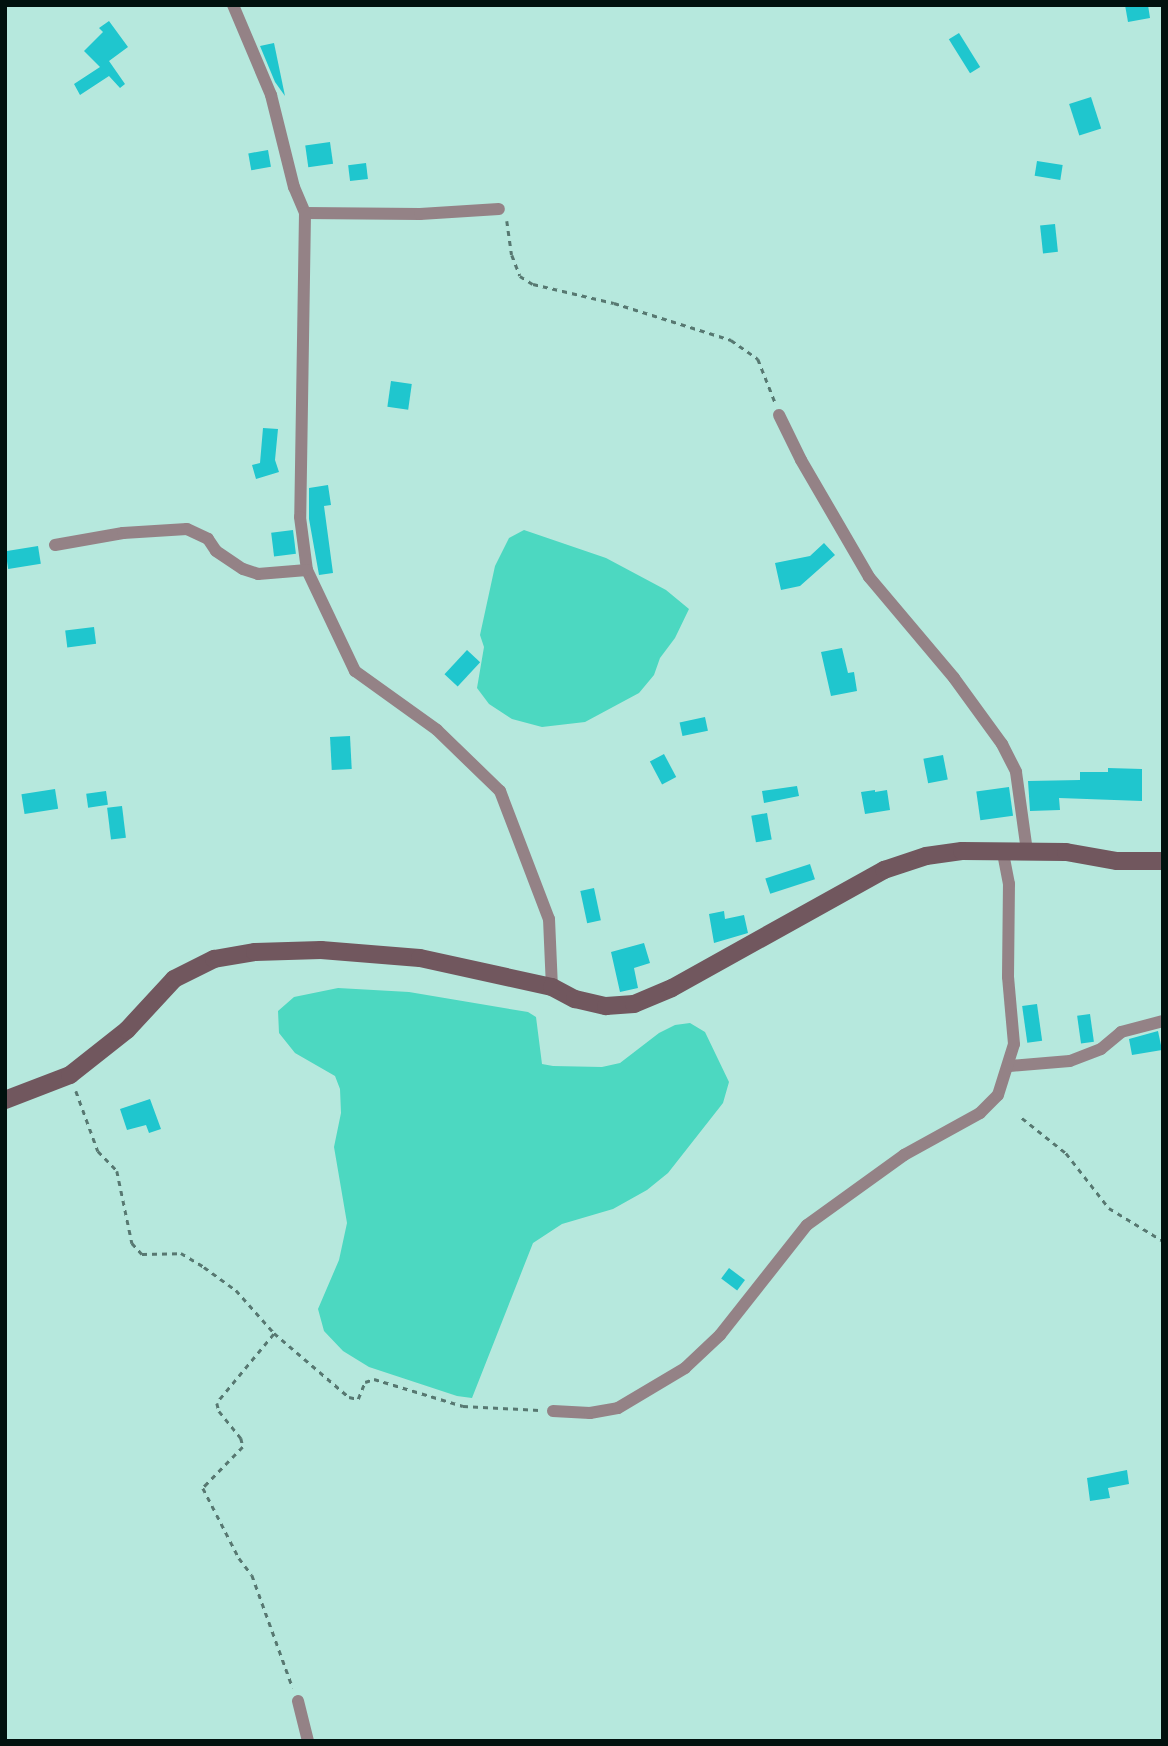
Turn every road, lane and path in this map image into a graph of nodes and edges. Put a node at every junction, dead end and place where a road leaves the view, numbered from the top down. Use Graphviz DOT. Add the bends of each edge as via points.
graph roads {
  1 [pos="233,5"];
  2 [pos="499,209"];
  3 [pos="305,213"];
  4 [pos="779,415"];
  5 [pos="55,545"];
  6 [pos="307,570"];
  7 [pos="1027,852"];
  8 [pos="1003,853"];
  9 [pos="1163,860"];
  10 [pos="552,988"];
  11 [pos="1163,1021"];
  12 [pos="1010,1066"];
  13 [pos="70,1074"];
  14 [pos="5,1100"];
  15 [pos="1022,1118"];
  16 [pos="1163,1241"];
  17 [pos="274,1333"];
  18 [pos="553,1411"];
  19 [pos="298,1701"];
  20 [pos="308,1741"];
  1 -- 3 [label="street" via="274,104"];
  2 -- 3 [label="street"];
  2 -- 4 [label="path" via="506,216 520,276 533,284 614,303 731,340 758,359"];
  3 -- 6 [label="street" via="300,517"];
  4 -- 7 [label="street" via="869,577 954,678 1002,744 1016,772"];
  5 -- 6 [label="street" via="187,528 208,539 216,551 243,569 258,574"];
  6 -- 10 [label="street" via="355,671 437,730 499,791 549,919"];
  7 -- 8 [label="street"];
  7 -- 9 [label="street" via="1066,852 1117,861"];
  8 -- 10 [label="street" via="962,851 926,856 884,870 672,988 634,1004 606,1006"];
  8 -- 12 [label="street" via="1009,884 1008,987 1014,1044"];
  10 -- 13 [label="street" via="420,958 367,953 290,950 214,959 174,979 127,1030"];
  11 -- 12 [label="street" via="1121,1032 1101,1049 1070,1061"];
  12 -- 18 [label="street" via="998,1095 980,1113 904,1156 807,1226 720,1335 685,1368 618,1408 590,1413"];
  13 -- 14 [label="street"];
  13 -- 17 [label="path" via="98,1151 117,1171 132,1243 142,1254 181,1253 236,1290"];
  15 -- 16 [label="path" via="1066,1153 1109,1208"];
  17 -- 18 [label="path" via="354,1400 365,1382 374,1379 463,1406"];
  17 -- 19 [label="path" via="217,1403 242,1438 243,1447 203,1488 252,1575"];
  19 -- 20 [label="street"];
}
